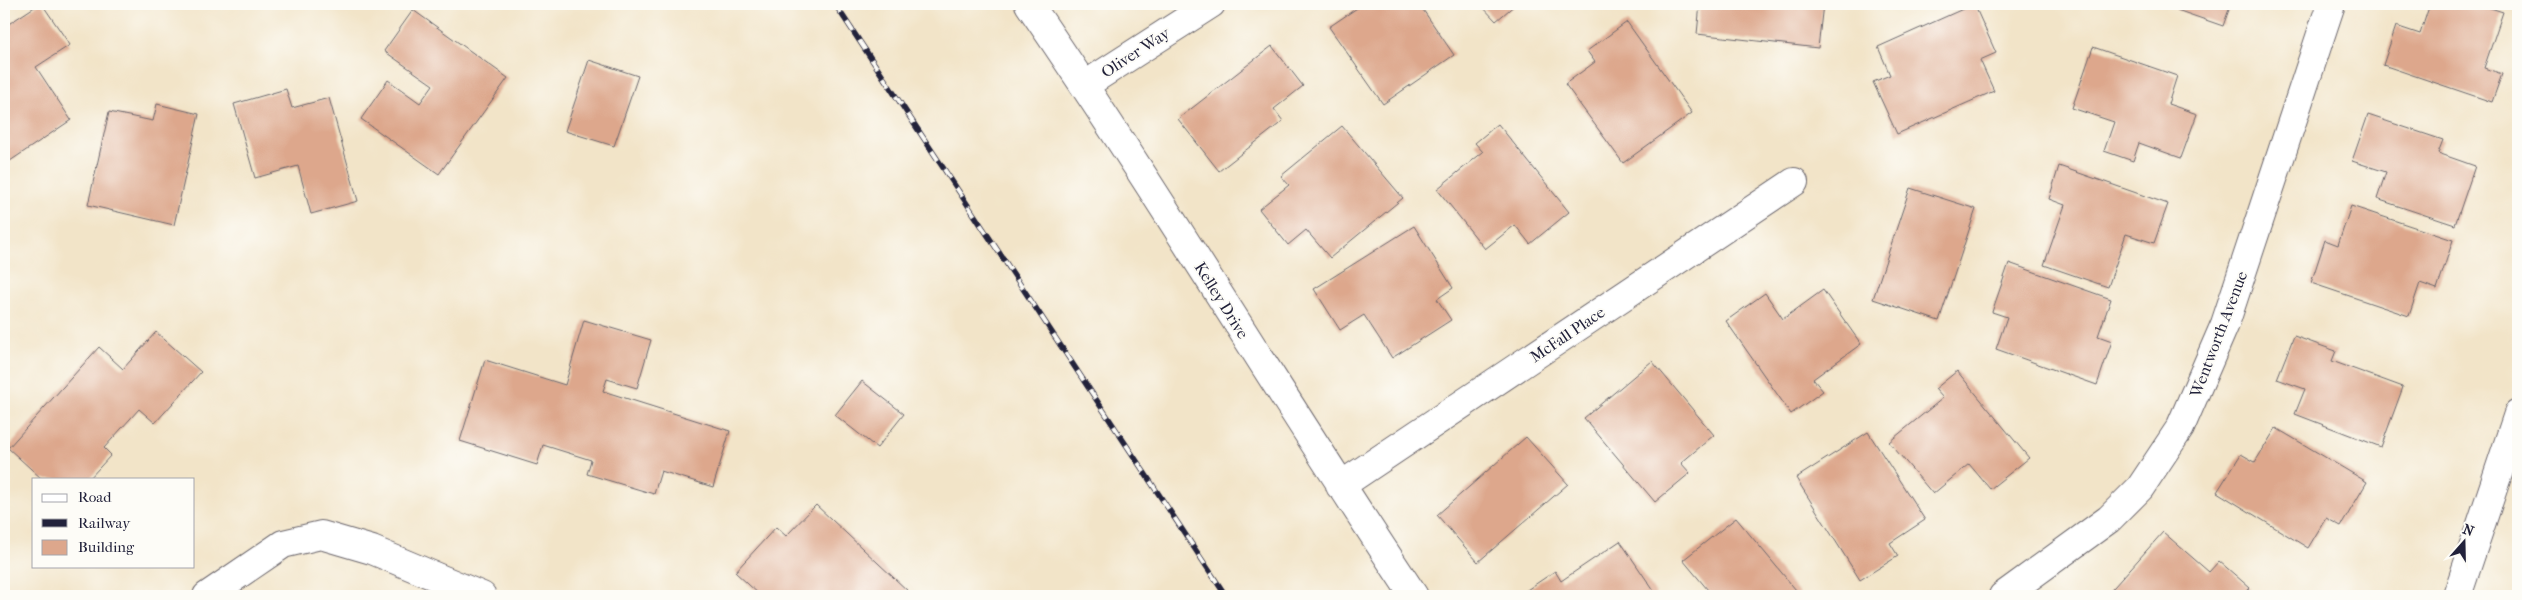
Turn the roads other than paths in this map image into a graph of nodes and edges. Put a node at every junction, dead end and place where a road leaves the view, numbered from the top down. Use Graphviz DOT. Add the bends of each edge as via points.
graph roads {
  1 [pos="1029,4"];
  2 [pos="1211,4"];
  3 [pos="2331,4"];
  4 [pos="1085,85"];
  5 [pos="1794,182"];
  6 [pos="2518,414"];
  7 [pos="1340,486"];
  8 [pos="207,596"];
  9 [pos="482,596"];
  10 [pos="1414,596"];
  11 [pos="2003,596"];
  12 [pos="2457,596"];
  1 -- 4 [label="street, Kelley Drive"];
  2 -- 4 [label="street, Oliver Way"];
  3 -- 11 [label="street, Wentworth Avenue" via="2225,324 2180,428 2140,488 2109,519"];
  4 -- 7 [label="street, Kelley Drive"];
  5 -- 7 [label="street, McFall Place"];
  6 -- 12 [label="street"];
  7 -- 10 [label="street, Kelley Drive"];
  8 -- 9 [label="street" via="283,544 322,535 372,550"];
}
